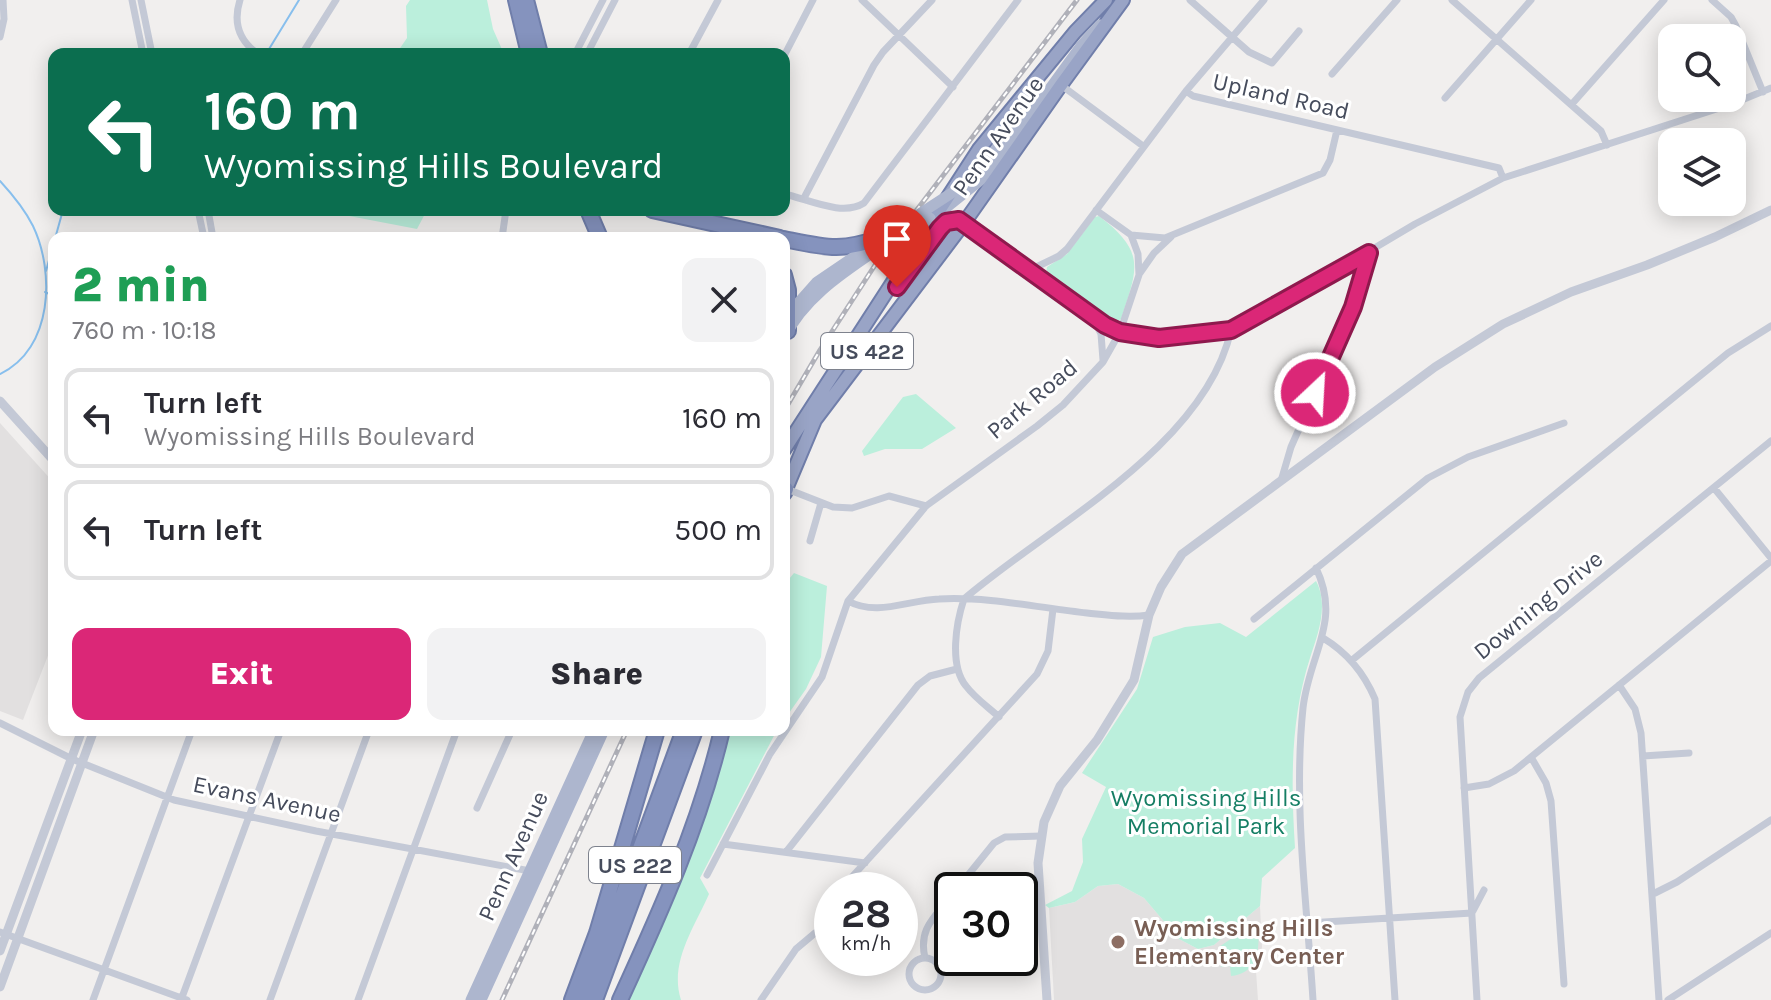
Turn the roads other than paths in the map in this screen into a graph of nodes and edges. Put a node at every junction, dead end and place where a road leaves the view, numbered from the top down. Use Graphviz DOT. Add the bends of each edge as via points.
graph roads {
  1 [pos="3,0"];
  2 [pos="132,0"];
  3 [pos="141,0"];
  4 [pos="240,0"];
  5 [pos="336,0"];
  6 [pos="516,0"];
  7 [pos="526,0"];
  8 [pos="603,0"];
  9 [pos="615,0"];
  10 [pos="718,0"];
  11 [pos="813,0"];
  12 [pos="862,0"];
  13 [pos="932,0"];
  14 [pos="1018,0"];
  15 [pos="1190,0"];
  16 [pos="1264,0"];
  17 [pos="1397,0"];
  18 [pos="1452,0"];
  19 [pos="1531,0"];
  20 [pos="1664,0"];
  21 [pos="1712,0"];
  22 [pos="1113,2"];
  23 [pos="1299,31"];
  24 [pos="898,35"];
  25 [pos="0,37"];
  26 [pos="1232,37"];
  27 [pos="1497,39"];
  28 [pos="142,48"];
  29 [pos="151,48"];
  30 [pos="250,48"];
  31 [pos="306,48"];
  32 [pos="528,48"];
  33 [pos="538,48"];
  34 [pos="578,48"];
  35 [pos="590,48"];
  36 [pos="692,48"];
  37 [pos="788,48"];
  38 [pos="1332,74"];
  39 [pos="1061,85"];
  40 [pos="953,87"];
  41 [pos="1767,90"];
  42 [pos="1186,91"];
  43 [pos="1445,98"];
  44 [pos="1572,104"];
  45 [pos="1337,130"];
  46 [pos="1607,145"];
  47 [pos="1143,146"];
  48 [pos="1503,178"];
  49 [pos="790,195"];
  50 [pos="804,198"];
  51 [pos="1096,210"];
  52 [pos="1771,210"];
  53 [pos="678,216"];
  54 [pos="964,223"];
  55 [pos="725,227"];
  56 [pos="738,232"];
  57 [pos="751,232"];
  58 [pos="1131,235"];
  59 [pos="1173,235"];
  60 [pos="884,237"];
  61 [pos="790,240"];
  62 [pos="1369,253"];
  63 [pos="1030,270"];
  64 [pos="1139,275"];
  65 [pos="1092,316"];
  66 [pos="790,320"];
  67 [pos="790,322"];
  68 [pos="1771,326"];
  69 [pos="1231,330"];
  70 [pos="1120,332"];
  71 [pos="854,340"];
  72 [pos="1103,362"];
  73 [pos="0,401"];
  74 [pos="1564,423"];
  75 [pos="790,441"];
  76 [pos="1771,441"];
  77 [pos="48,454"];
  78 [pos="790,478"];
  79 [pos="1281,481"];
  80 [pos="1714,488"];
  81 [pos="790,492"];
  82 [pos="821,503"];
  83 [pos="926,506"];
  84 [pos="810,541"];
  85 [pos="1771,559"];
  86 [pos="1316,568"];
  87 [pos="964,599"];
  88 [pos="848,601"];
  89 [pos="1053,609"];
  90 [pos="1149,615"];
  91 [pos="1254,619"];
  92 [pos="1323,638"];
  93 [pos="1351,661"];
  94 [pos="957,669"];
  95 [pos="1619,685"];
  96 [pos="999,717"];
  97 [pos="0,723"];
  98 [pos="790,724"];
  99 [pos="81,736"];
  100 [pos="91,736"];
  101 [pos="190,736"];
  102 [pos="279,736"];
  103 [pos="367,736"];
  104 [pos="455,736"];
  105 [pos="509,736"];
  106 [pos="591,736"];
  107 [pos="601,736"];
  108 [pos="655,736"];
  109 [pos="682,736"];
  110 [pos="693,736"];
  111 [pos="720,736"];
  112 [pos="782,736"];
  113 [pos="1689,753"];
  114 [pos="1643,756"];
  115 [pos="1531,757"];
  116 [pos="76,761"];
  117 [pos="1464,788"];
  118 [pos="167,797"];
  119 [pos="477,808"];
  120 [pos="249,816"];
  121 [pos="1771,820"];
  122 [pos="331,833"];
  123 [pos="1041,836"];
  124 [pos="723,844"];
  125 [pos="413,849"];
  126 [pos="786,852"];
  127 [pos="865,863"];
  128 [pos="857,872"];
  129 [pos="970,872"];
  130 [pos="534,873"];
  131 [pos="707,875"];
  132 [pos="1484,890"];
  133 [pos="1653,894"];
  134 [pos="1472,913"];
  135 [pos="1390,918"];
  136 [pos="934,919"];
  137 [pos="1308,923"];
  138 [pos="3,933"];
  139 [pos="1771,933"];
  140 [pos="814,934"];
  141 [pos="18,938"];
  142 [pos="0,951"];
  143 [pos="925,958"];
  144 [pos="104,970"];
  145 [pos="1564,984"];
  146 [pos="0,987"];
  147 [pos="183,999"];
  148 [pos="93,1000"];
  149 [pos="270,1000"];
  150 [pos="358,1000"];
  151 [pos="471,1000"];
  152 [pos="481,1000"];
  153 [pos="572,1000"];
  154 [pos="584,1000"];
  155 [pos="595,1000"];
  156 [pos="620,1000"];
  157 [pos="761,1000"];
  158 [pos="1047,1000"];
  159 [pos="1313,1000"];
  160 [pos="1395,1000"];
  161 [pos="1477,1000"];
  162 [pos="1659,1000"];
  163 [pos="1668,1000"];
  1 -- 25 [label="street"];
  2 -- 28 [label="street"];
  3 -- 29 [label="street"];
  4 -- 30 [label="street" via="236,16"];
  5 -- 31 [label="street"];
  6 -- 32 [label="highway"];
  7 -- 33 [label="highway"];
  8 -- 34 [label="street"];
  9 -- 35 [label="street"];
  10 -- 36 [label="street"];
  11 -- 37 [label="street"];
  12 -- 24 [label="street"];
  13 -- 24 [label="street"];
  14 -- 40 [label="street"];
  15 -- 26 [label="street"];
  16 -- 26 [label="street"];
  17 -- 38 [label="street"];
  18 -- 27 [label="street"];
  19 -- 27 [label="street"];
  20 -- 44 [label="street"];
  21 -- 41 [label="street" via="1731,17"];
  22 -- 39 [label="highway, Penn Avenue / US 422"];
  22 -- 60 [label="main road, Penn Avenue, bridge" via="961,187"];
  22 -- 67 [label="main road, Penn Avenue, bridge" via="988,174 820,291"];
  22 -- 71 [label="highway, Penn Avenue / US 422" via="1075,32 985,142"];
  23 -- 26 [label="street" via="1272,63"];
  24 -- 40 [label="street"];
  24 -- 50 [label="street" via="874,65"];
  26 -- 42 [label="street"];
  27 -- 43 [label="street"];
  27 -- 44 [label="street"];
  39 -- 47 [label="street"];
  39 -- 54 [label="highway, Penn Avenue / US 422"];
  40 -- 50 [label="street" via="864,203 844,210"];
  41 -- 46 [label="street"];
  42 -- 45 [label="street, Upland Road"];
  42 -- 47 [label="street, Upland Road"];
  44 -- 46 [label="street" via="1601,131"];
  45 -- 48 [label="street, Upland Road" via="1499,168"];
  45 -- 59 [label="street" via="1323,173"];
  46 -- 48 [label="street"];
  47 -- 51 [label="street, Upland Road"];
  48 -- 62 [label="street"];
  49 -- 50 [label="street"];
  51 -- 58 [label="street"];
  51 -- 63 [label="street, Upland Road" via="1059,256"];
  52 -- 79 [label="street" via="1503,324 1435,367"];
  53 -- 55 [label="highway"];
  54 -- 63 [label="street"];
  54 -- 71 [label="highway" via="953,220 940,228"];
  54 -- 78 [label="highway, Penn Avenue / US 422" via="815,420"];
  55 -- 56 [label="highway"];
  55 -- 57 [label="highway"];
  58 -- 59 [label="street"];
  58 -- 64 [label="street, Park Road"];
  59 -- 64 [label="street"];
  60 -- 61 [label="highway" via="835,249"];
  60 -- 66 [label="main road, Penn Avenue" via="817,282"];
  62 -- 69 [label="street"];
  62 -- 79 [label="street" via="1353,307"];
  63 -- 65 [label="street"];
  64 -- 70 [label="street, Park Road"];
  65 -- 70 [label="street"];
  65 -- 72 [label="street" via="1101,334"];
  68 -- 93 [label="street" via="1728,353"];
  69 -- 70 [label="street" via="1175,338"];
  69 -- 87 [label="street" via="1205,389 1152,452"];
  70 -- 72 [label="street, Park Road"];
  71 -- 75 [label="highway, Penn Avenue / US 422"];
  72 -- 83 [label="street, Park Road" via="1037,426"];
  73 -- 77 [label="street"];
  74 -- 86 [label="street" via="1442,470"];
  76 -- 80 [label="street, Downing Drive"];
  79 -- 90 [label="street" via="1182,554"];
  80 -- 85 [label="street"];
  80 -- 117 [label="street, Downing Drive" via="1473,684 1460,717"];
  81 -- 82 [label="street"];
  82 -- 83 [label="street" via="852,508 889,496"];
  82 -- 84 [label="street"];
  83 -- 88 [label="street, Park Road"];
  85 -- 95 [label="street"];
  86 -- 91 [label="street"];
  86 -- 92 [label="street" via="1327,595"];
  87 -- 88 [label="street" via="873,609"];
  87 -- 89 [label="street"];
  87 -- 94 [label="street"];
  88 -- 98 [label="street" via="822,677"];
  89 -- 90 [label="street"];
  89 -- 96 [label="street" via="1043,663"];
  90 -- 123 [label="street" via="1134,680 1097,740 1060,786"];
  92 -- 93 [label="street"];
  92 -- 137 [label="street" via="1308,678 1299,750"];
  93 -- 135 [label="street" via="1375,699"];
  94 -- 96 [label="street" via="964,684"];
  94 -- 126 [label="street" via="918,685"];
  95 -- 114 [label="street" via="1637,715"];
  95 -- 115 [label="street"];
  96 -- 127 [label="street"];
  97 -- 116 [label="street, Evans Avenue"];
  99 -- 116 [label="street"];
  100 -- 116 [label="street"];
  101 -- 118 [label="street"];
  102 -- 120 [label="street"];
  103 -- 122 [label="street"];
  104 -- 125 [label="street"];
  105 -- 119 [label="street"];
  106 -- 130 [label="main road, Penn Avenue"];
  107 -- 130 [label="main road, Penn Avenue"];
  108 -- 153 [label="highway"];
  109 -- 154 [label="highway, US 222"];
  110 -- 155 [label="highway, US 222"];
  111 -- 156 [label="highway" via="687,844"];
  112 -- 124 [label="street"];
  113 -- 114 [label="street"];
  114 -- 133 [label="street"];
  115 -- 117 [label="street" via="1498,781"];
  115 -- 145 [label="street" via="1551,801"];
  116 -- 118 [label="street, Evans Avenue"];
  116 -- 138 [label="street"];
  116 -- 141 [label="street"];
  117 -- 134 [label="street, Downing Drive"];
  118 -- 120 [label="street, Evans Avenue"];
  118 -- 144 [label="street"];
  120 -- 122 [label="street, Evans Avenue"];
  120 -- 147 [label="street"];
  121 -- 133 [label="street"];
  122 -- 125 [label="street, Evans Avenue"];
  122 -- 149 [label="street"];
  123 -- 129 [label="street" via="1005,837"];
  123 -- 158 [label="street"];
  124 -- 126 [label="street"];
  124 -- 131 [label="street"];
  125 -- 130 [label="street, Evans Avenue"];
  125 -- 150 [label="street"];
  126 -- 127 [label="street"];
  127 -- 128 [label="street"];
  130 -- 151 [label="main road, Penn Avenue"];
  130 -- 152 [label="main road, Penn Avenue"];
  132 -- 134 [label="street"];
  133 -- 162 [label="street"];
  134 -- 135 [label="street"];
  134 -- 161 [label="street, Downing Drive"];
  135 -- 137 [label="street"];
  135 -- 160 [label="street"];
  136 -- 143 [label="street" via="924,932"];
  137 -- 159 [label="street"];
  138 -- 141 [label="street"];
  138 -- 142 [label="street"];
  139 -- 163 [label="street"];
  140 -- 157 [label="street" via="796,949"];
  141 -- 144 [label="street"];
  141 -- 146 [label="street"];
  143 -- 143 [label="street" via="909,973 914,986 925,990 938,983 941,973 935,961"];
  144 -- 147 [label="street"];
  144 -- 148 [label="street"];
}
